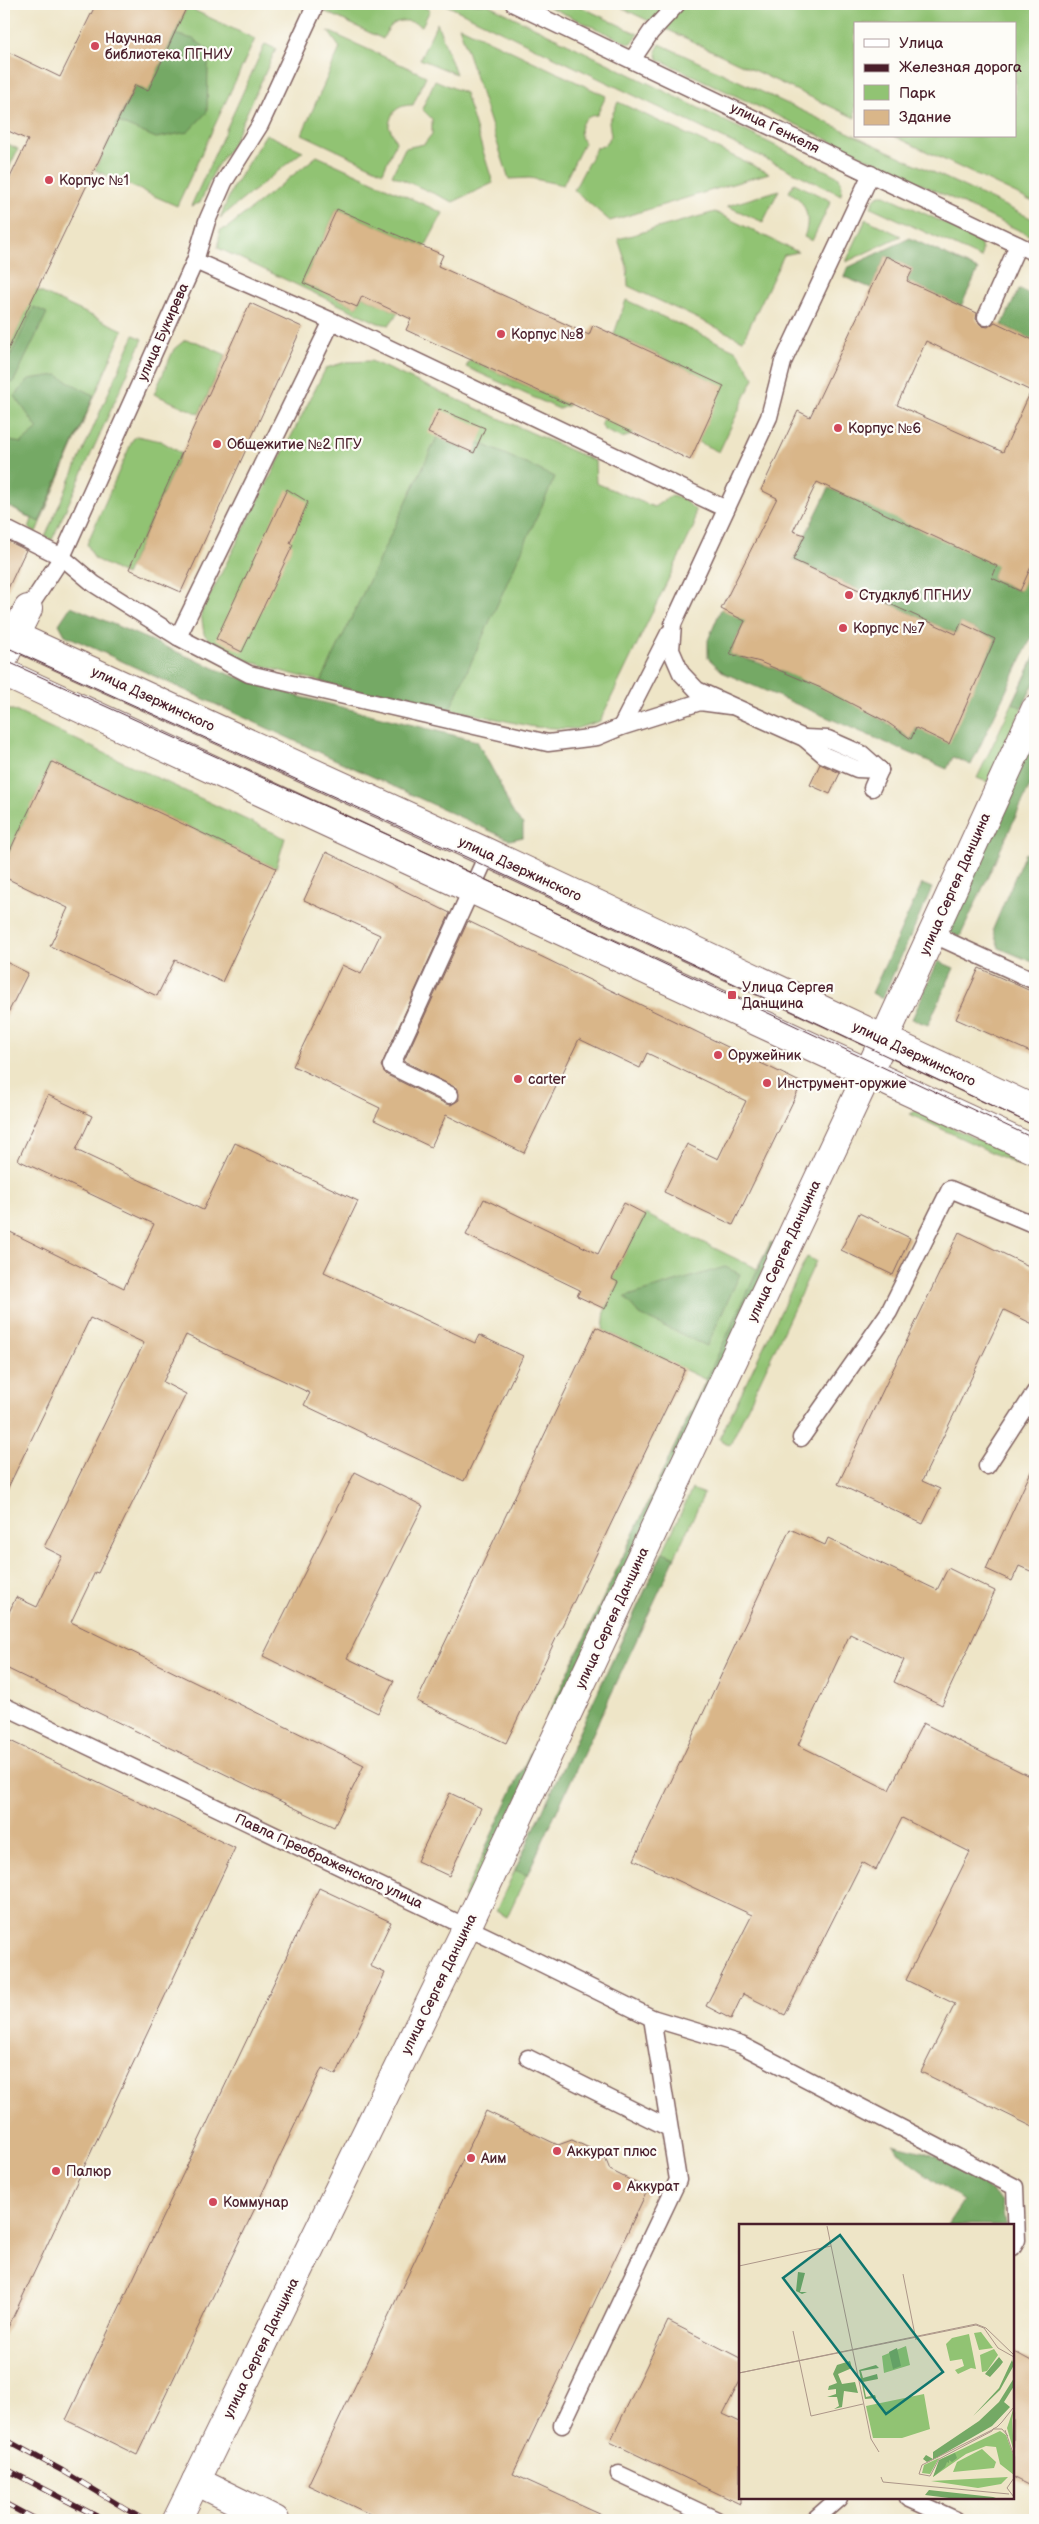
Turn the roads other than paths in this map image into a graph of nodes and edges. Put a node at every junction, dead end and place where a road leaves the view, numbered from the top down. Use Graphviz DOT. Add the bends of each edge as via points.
graph roads {
  1 [pos="316,4"];
  2 [pos="514,4"];
  3 [pos="677,4"];
  4 [pos="632,60"];
  5 [pos="871,174"];
  6 [pos="1018,245"];
  7 [pos="1035,253"];
  8 [pos="195,261"];
  9 [pos="986,318"];
  10 [pos="332,321"];
  11 [pos="726,509"];
  12 [pos="4,528"];
  13 [pos="62,557"];
  14 [pos="28,609"];
  15 [pos="673,624"];
  16 [pos="178,637"];
  17 [pos="7,641"];
  18 [pos="4,673"];
  19 [pos="730,706"];
  20 [pos="1035,710"];
  21 [pos="621,727"];
  22 [pos="872,788"];
  23 [pos="488,854"];
  24 [pos="473,888"];
  25 [pos="932,934"];
  26 [pos="1035,981"];
  27 [pos="884,1039"];
  28 [pos="868,1073"];
  29 [pos="450,1095"];
  30 [pos="1035,1110"];
  31 [pos="1035,1150"];
  32 [pos="1035,1225"];
  33 [pos="1035,1392"];
  34 [pos="801,1438"];
  35 [pos="988,1466"];
  36 [pos="4,1706"];
  37 [pos="467,1927"];
  38 [pos="652,2018"];
  39 [pos="528,2058"];
  40 [pos="669,2128"];
  41 [pos="1014,2245"];
  42 [pos="562,2425"];
  43 [pos="618,2474"];
  44 [pos="196,2482"];
  45 [pos="838,2499"];
  46 [pos="910,2499"];
  47 [pos="177,2520"];
  48 [pos="275,2520"];
  49 [pos="717,2520"];
  50 [pos="814,2520"];
  51 [pos="956,2520"];
  1 -- 8 [label="lane, улица Букирева" via="260,124 224,182 207,221"];
  2 -- 4 [label="lane, улица Генкеля"];
  3 -- 4 [label="lane" via="651,32"];
  4 -- 5 [label="lane, улица Генкеля"];
  5 -- 6 [label="lane, улица Генкеля"];
  5 -- 11 [label="lane" via="783,362 769,418"];
  6 -- 7 [label="lane, улица Генкеля"];
  6 -- 9 [label="lane"];
  8 -- 10 [label="lane"];
  8 -- 13 [label="lane, улица Букирева"];
  10 -- 11 [label="lane"];
  10 -- 16 [label="lane"];
  11 -- 15 [label="lane"];
  12 -- 13 [label="lane"];
  13 -- 14 [label="lane, улица Букирева"];
  13 -- 16 [label="lane" via="94,584"];
  14 -- 17 [label="main road, улица Букирева"];
  15 -- 19 [label="lane" via="671,650 681,673 697,690"];
  15 -- 21 [label="lane"];
  16 -- 21 [label="lane" via="249,674 548,743 597,737"];
  17 -- 23 [label="main road, улица Дзержинского"];
  18 -- 24 [label="main road"];
  19 -- 21 [label="lane" via="700,702"];
  19 -- 22 [label="lane" via="804,738 824,755 857,769 880,770"];
  20 -- 25 [label="main road, улица Сергея Данщина"];
  23 -- 24 [label="lane"];
  23 -- 27 [label="main road, улица Дзержинского"];
  24 -- 28 [label="main road"];
  24 -- 29 [label="lane" via="391,1066"];
  25 -- 26 [label="lane"];
  25 -- 27 [label="main road, улица Сергея Данщина"];
  27 -- 28 [label="main road, улица Сергея Данщина"];
  27 -- 30 [label="main road, улица Дзержинского"];
  28 -- 31 [label="main road"];
  28 -- 37 [label="main road, улица Сергея Данщина"];
  32 -- 34 [label="lane" via="950,1190 889,1312"];
  33 -- 35 [label="lane"];
  36 -- 37 [label="lane, Павла Преображенского улица"];
  37 -- 38 [label="lane, Павла Преображенского улица"];
  37 -- 44 [label="main road, улица Сергея Данщина"];
  38 -- 40 [label="lane"];
  38 -- 41 [label="lane, Павла Преображенского улица" via="741,2046 1015,2187 1017,2240"];
  39 -- 40 [label="lane"];
  40 -- 42 [label="lane" via="678,2180"];
  43 -- 49 [label="lane"];
  44 -- 47 [label="main road, улица Сергея Данщина"];
  44 -- 48 [label="main road"];
  45 -- 50 [label="lane"];
  46 -- 51 [label="lane"];
}
